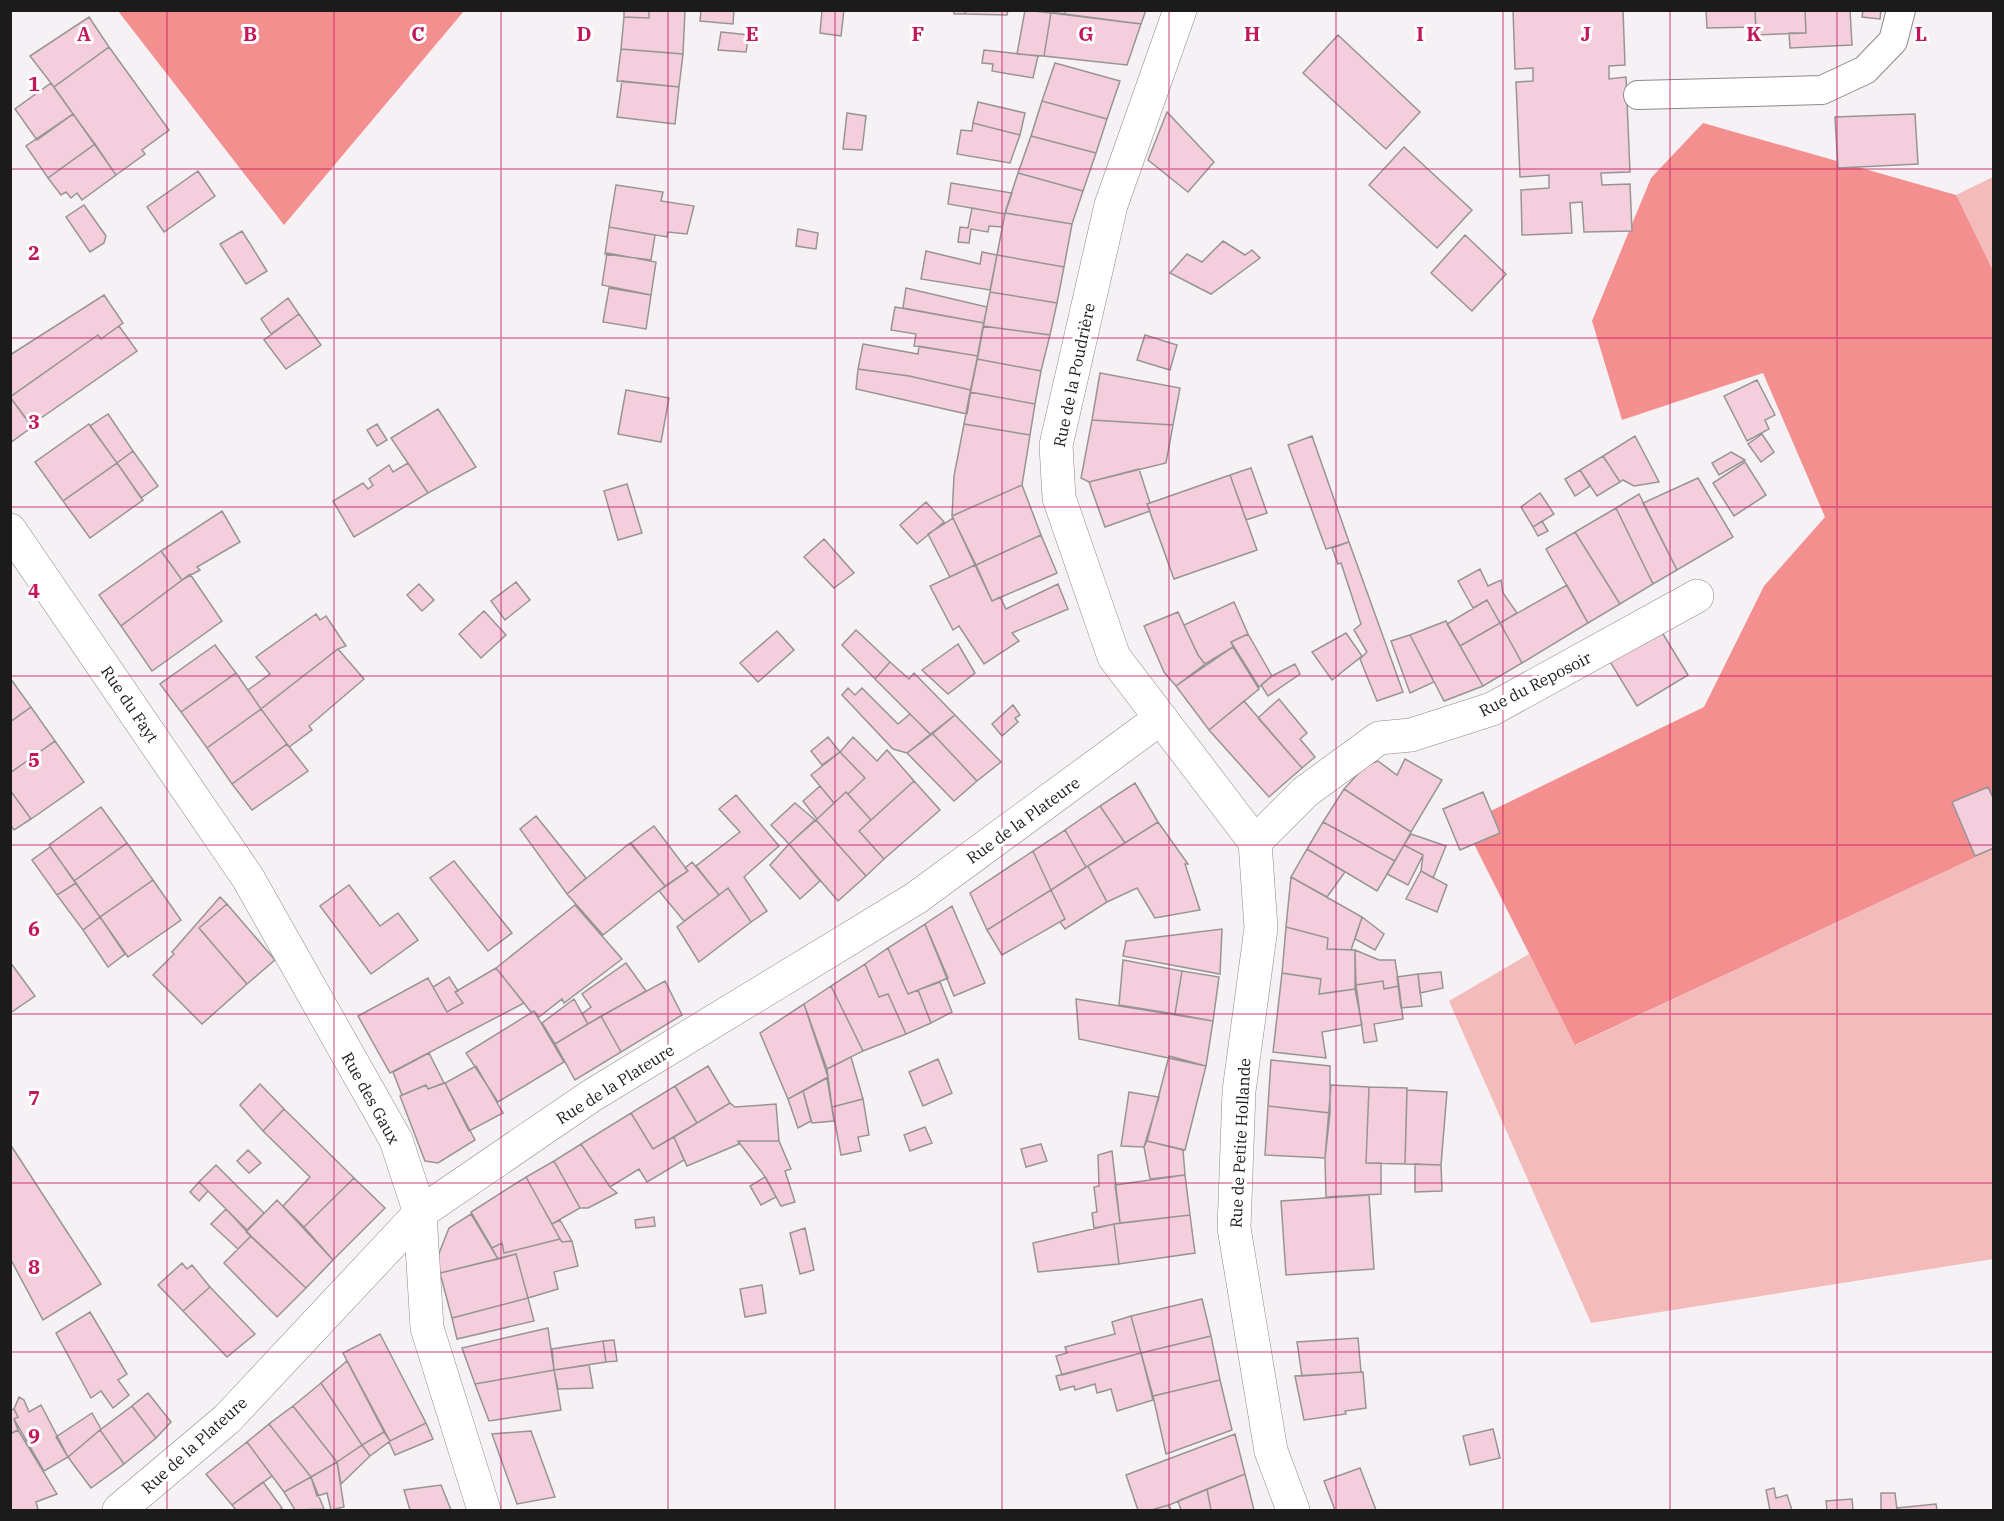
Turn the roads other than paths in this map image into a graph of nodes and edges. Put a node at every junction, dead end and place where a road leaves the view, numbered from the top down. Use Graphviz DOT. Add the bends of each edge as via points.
graph roads {
  1 [pos="1180,10"];
  2 [pos="1901,10"];
  3 [pos="1638,95"];
  4 [pos="10,531"];
  5 [pos="1697,596"];
  6 [pos="1161,718"];
  7 [pos="1255,842"];
  8 [pos="248,878"];
  9 [pos="420,1213"];
  10 [pos="119,1510"];
  11 [pos="484,1510"];
  12 [pos="1293,1510"];
  1 -- 6 [label="street, Rue de la Poudrière" via="1111,205 1056,445 1059,498 1114,657"];
  2 -- 3 [label="lane" via="1893,41 1865,70 1822,90"];
  4 -- 8 [label="street, Rue du Fayt"];
  5 -- 7 [label="street, Rue du Reposoir" via="1492,709 1411,735 1379,738 1305,792"];
  6 -- 7 [label="street, Rue de la Poudrière"];
  6 -- 9 [label="street, Rue de la Plateure" via="916,898 591,1096"];
  7 -- 12 [label="street, Rue de Petite Hollande" via="1261,928 1239,1091 1234,1228 1271,1451"];
  8 -- 9 [label="street, Rue des Gaux" via="396,1140"];
  9 -- 10 [label="street, Rue de la Plateure" via="227,1419"];
  9 -- 11 [label="street, Rue des Gaux" via="427,1328"];
}
